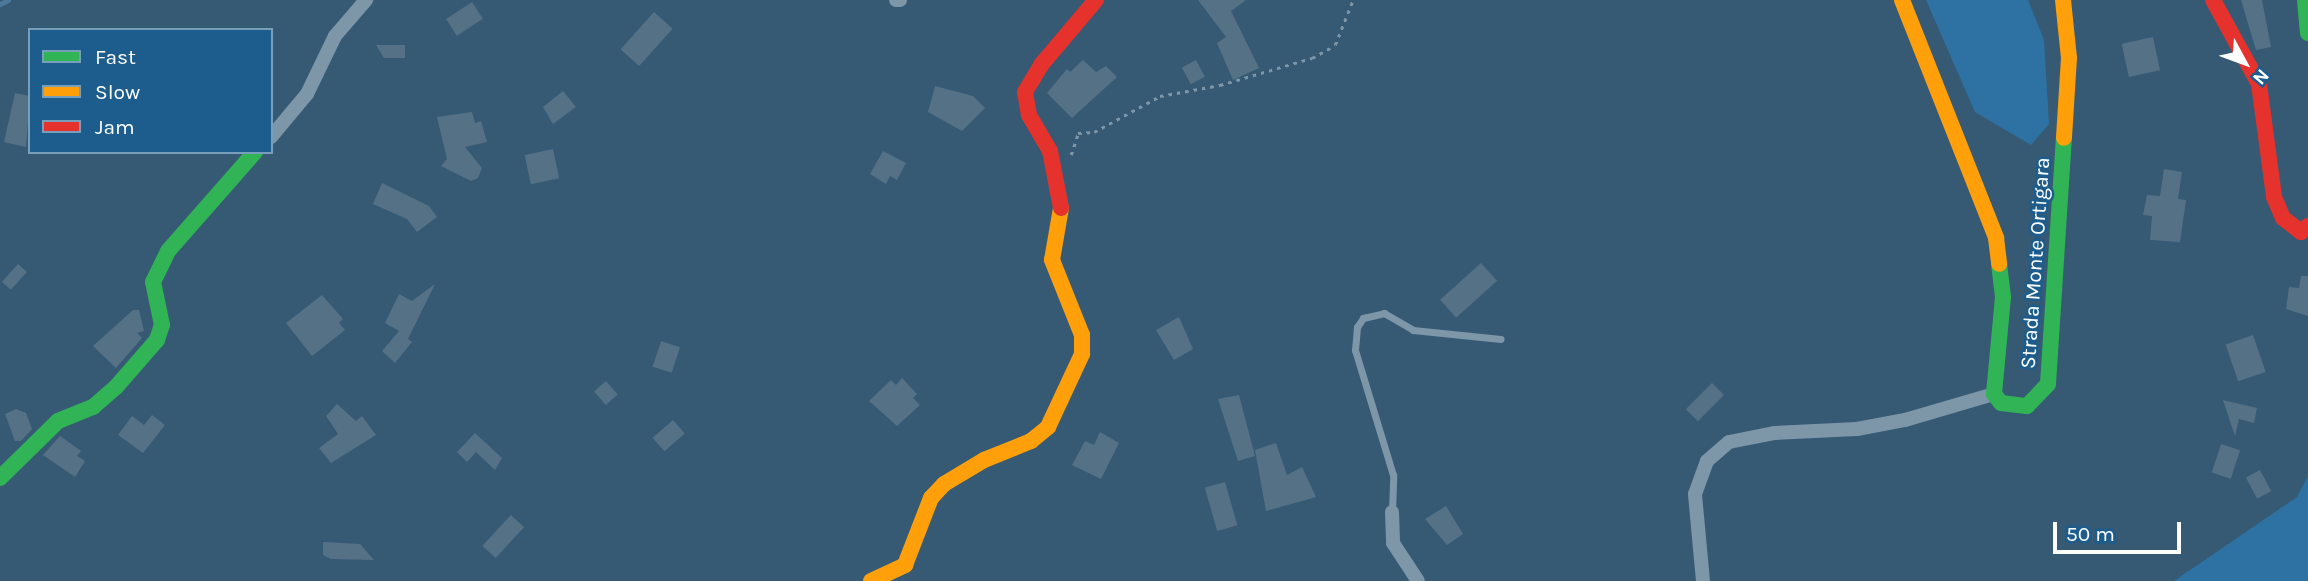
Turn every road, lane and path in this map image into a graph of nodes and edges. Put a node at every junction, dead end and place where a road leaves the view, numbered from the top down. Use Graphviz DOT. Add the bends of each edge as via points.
graph roads {
  1 [pos="366,0"];
  2 [pos="1096,0"];
  3 [pos="1353,0"];
  4 [pos="1902,0"];
  5 [pos="2063,0"];
  6 [pos="2213,0"];
  7 [pos="2305,0"];
  8 [pos="2308,33"];
  9 [pos="273,134"];
  10 [pos="253,154"];
  11 [pos="1059,180"];
  12 [pos="2308,226"];
  13 [pos="1501,339"];
  14 [pos="1994,394"];
  15 [pos="0,478"];
  16 [pos="1392,512"];
  17 [pos="871,581"];
  18 [pos="1418,581"];
  19 [pos="1703,581"];
  1 -- 9 [label="street" via="335,36 307,94"];
  2 -- 11 [label="main road" via="1041,65 1025,92 1029,115 1050,151"];
  3 -- 11 [label="path" via="1335,46 1312,58 1220,85 1160,96 1094,132 1078,133"];
  4 -- 14 [label="main road, Strada Monte Ortigara" via="1996,238 2003,297"];
  5 -- 14 [label="main road, Strada Monte Ortigara" via="2069,58 2048,384 2027,406 2001,403"];
  6 -- 12 [label="main road" via="2259,83 2274,197 2283,218 2301,232"];
  7 -- 8 [label="main road"];
  10 -- 15 [label="main road" via="167,251 153,282 162,325 157,341 108,394 93,407 58,421"];
  11 -- 17 [label="main road" via="1061,208 1052,260 1082,335 1082,354 1048,427 1031,441 943,484 931,498 905,565"];
  13 -- 16 [label="lane" via="1413,330 1384,313 1373,313 1357,327 1355,351 1393,475"];
  14 -- 19 [label="street" via="1857,429 1775,433 1729,442 1707,461 1695,494"];
  16 -- 18 [label="street" via="1393,543"];
}
